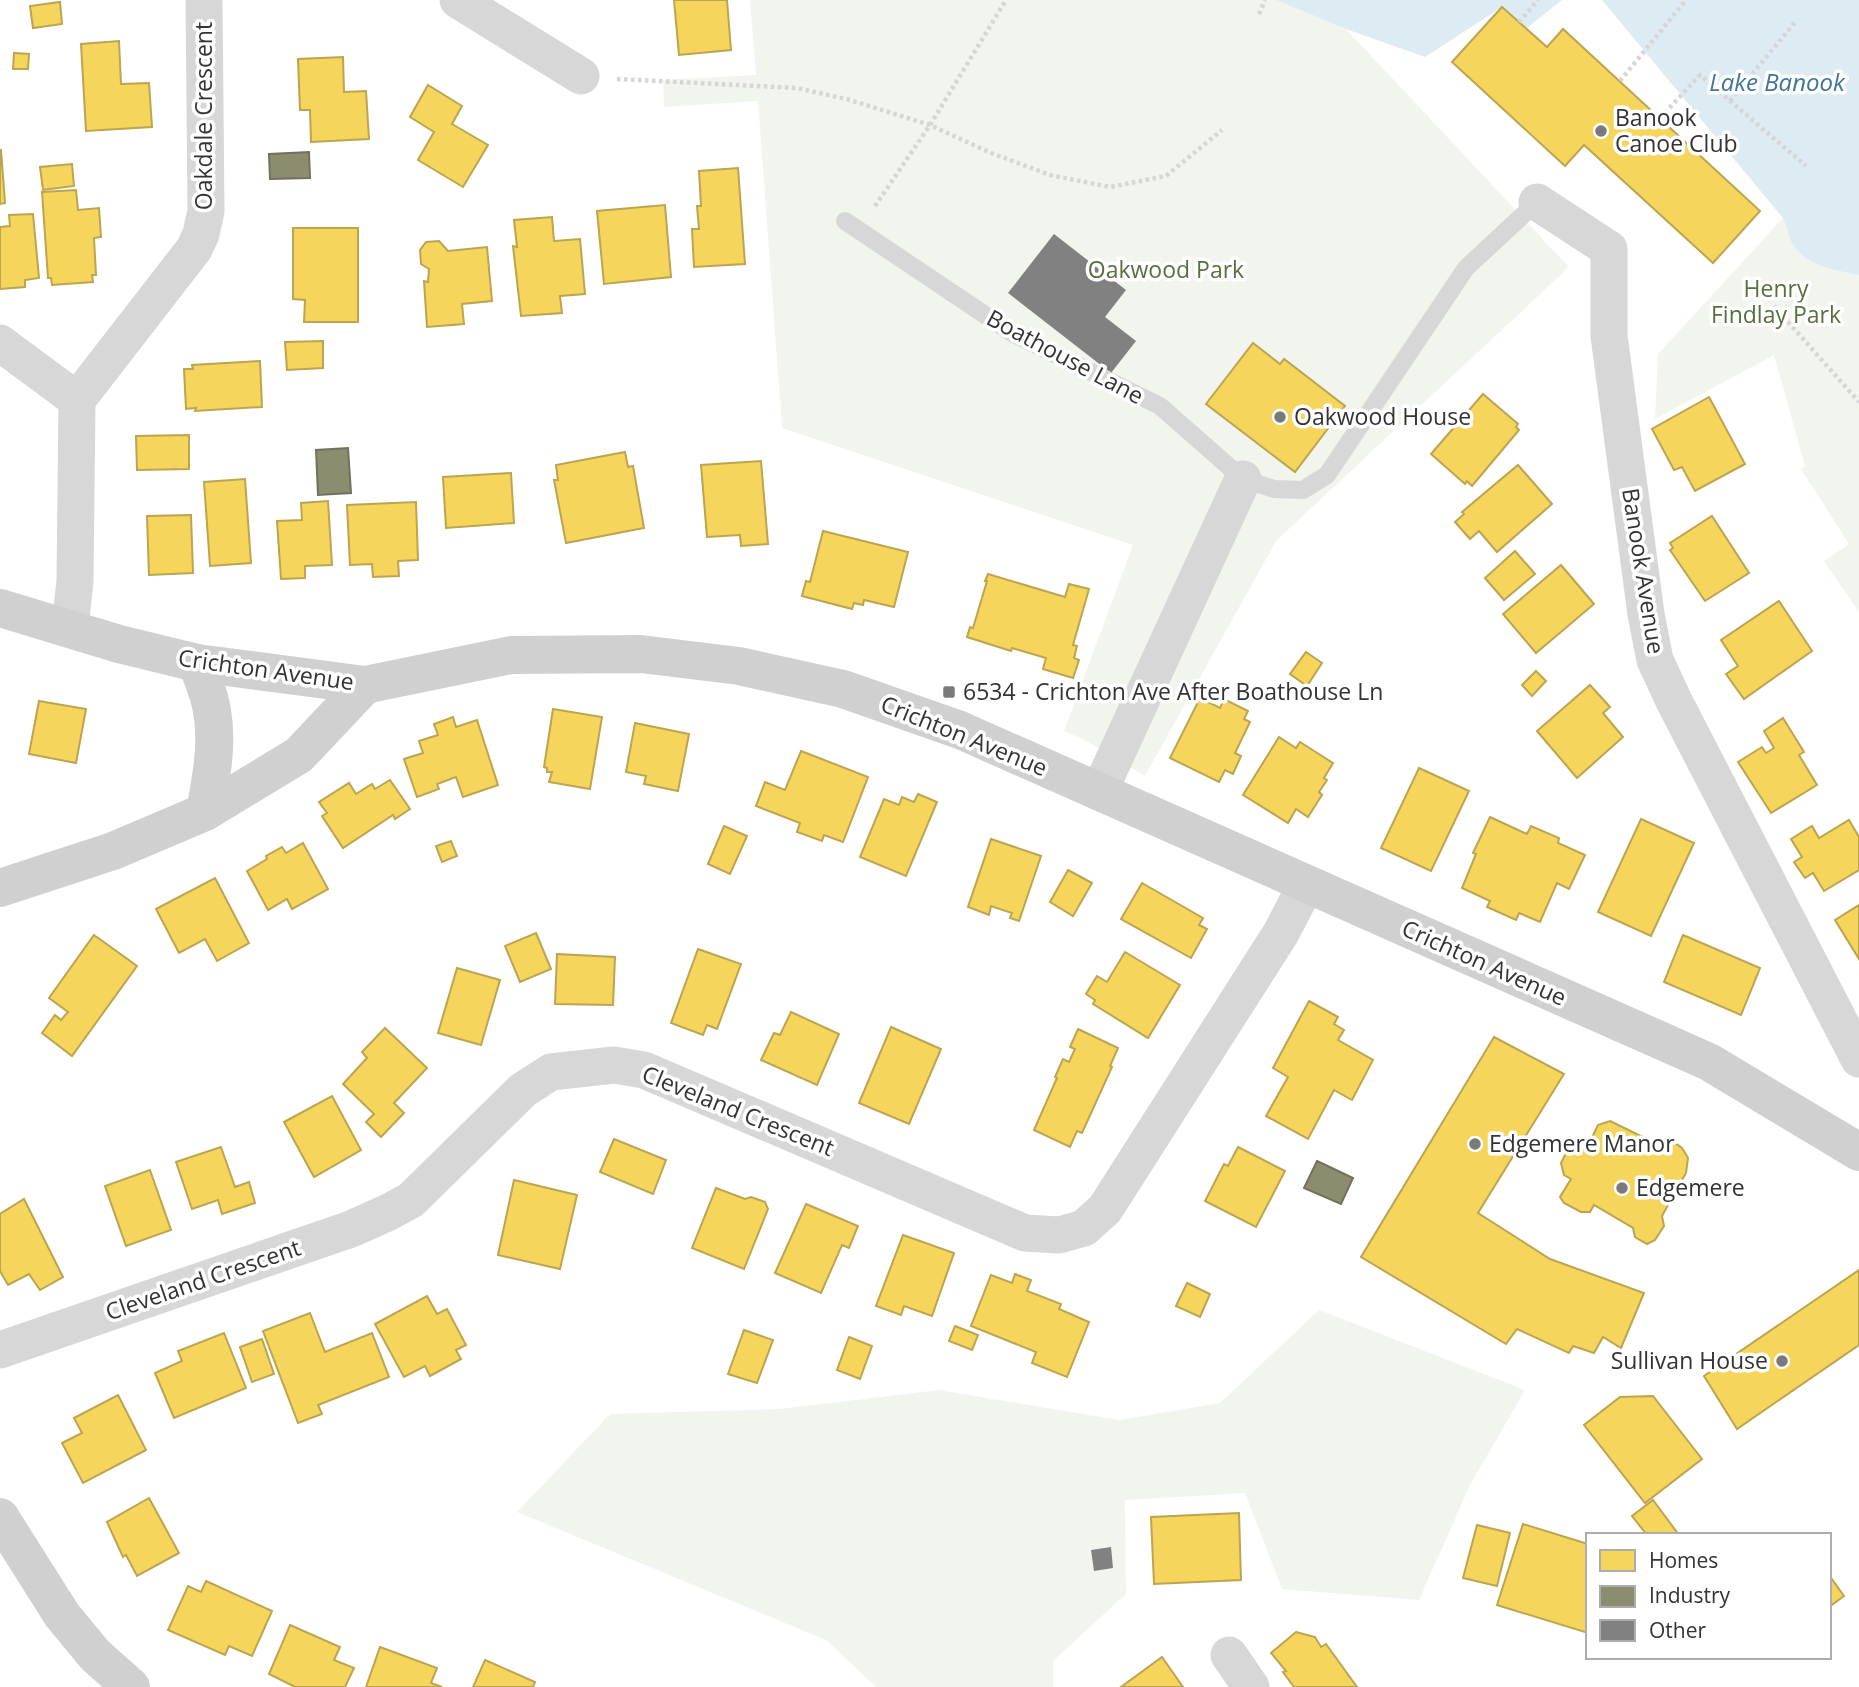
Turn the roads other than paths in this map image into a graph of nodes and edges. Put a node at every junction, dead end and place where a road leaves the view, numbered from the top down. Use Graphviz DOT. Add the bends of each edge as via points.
graph roads {
  1 [pos="204,0"];
  2 [pos="458,0"];
  3 [pos="581,76"];
  4 [pos="1537,202"];
  5 [pos="852,225"];
  6 [pos="0,343"];
  7 [pos="77,401"];
  8 [pos="1243,479"];
  9 [pos="0,608"];
  10 [pos="70,627"];
  11 [pos="197,663"];
  12 [pos="365,684"];
  13 [pos="1099,792"];
  14 [pos="205,812"];
  15 [pos="1306,885"];
  16 [pos="0,888"];
  17 [pos="1859,1059"];
  18 [pos="1859,1152"];
  19 [pos="0,1350"];
  20 [pos="0,1517"];
  21 [pos="1229,1655"];
  22 [pos="131,1687"];
  23 [pos="1251,1687"];
  1 -- 7 [label="street, Oakdale Crescent" via="206,211 201,234 173,278"];
  2 -- 3 [label="street"];
  4 -- 8 [label="lane, Boathouse Lane" via="1466,268 1326,475 1303,490 1274,489"];
  4 -- 17 [label="street, Banook Avenue" via="1609,249 1609,336 1655,660"];
  5 -- 8 [label="lane, Boathouse Lane" via="1012,333 1160,406"];
  6 -- 7 [label="street"];
  7 -- 10 [label="street" via="75,581"];
  8 -- 13 [label="street"];
  9 -- 10 [label="street, Crichton Avenue"];
  10 -- 11 [label="street, Crichton Avenue"];
  11 -- 12 [label="street, Crichton Avenue"];
  11 -- 14 [label="street" via="212,709 214,733"];
  12 -- 13 [label="street, Crichton Avenue" via="511,655 641,654 739,666 843,689 960,730"];
  12 -- 14 [label="street" via="299,755"];
  13 -- 15 [label="street, Crichton Avenue"];
  14 -- 16 [label="street" via="113,850"];
  15 -- 18 [label="street, Crichton Avenue" via="1709,1062"];
  15 -- 19 [label="street, Cleveland Crescent" via="1281,933 1105,1209 1084,1228 1059,1235 1025,1233 644,1070 614,1065 551,1072 523,1090 411,1200 389,1213"];
  20 -- 22 [label="street" via="62,1615 95,1655"];
  21 -- 23 [label="street"];
}
